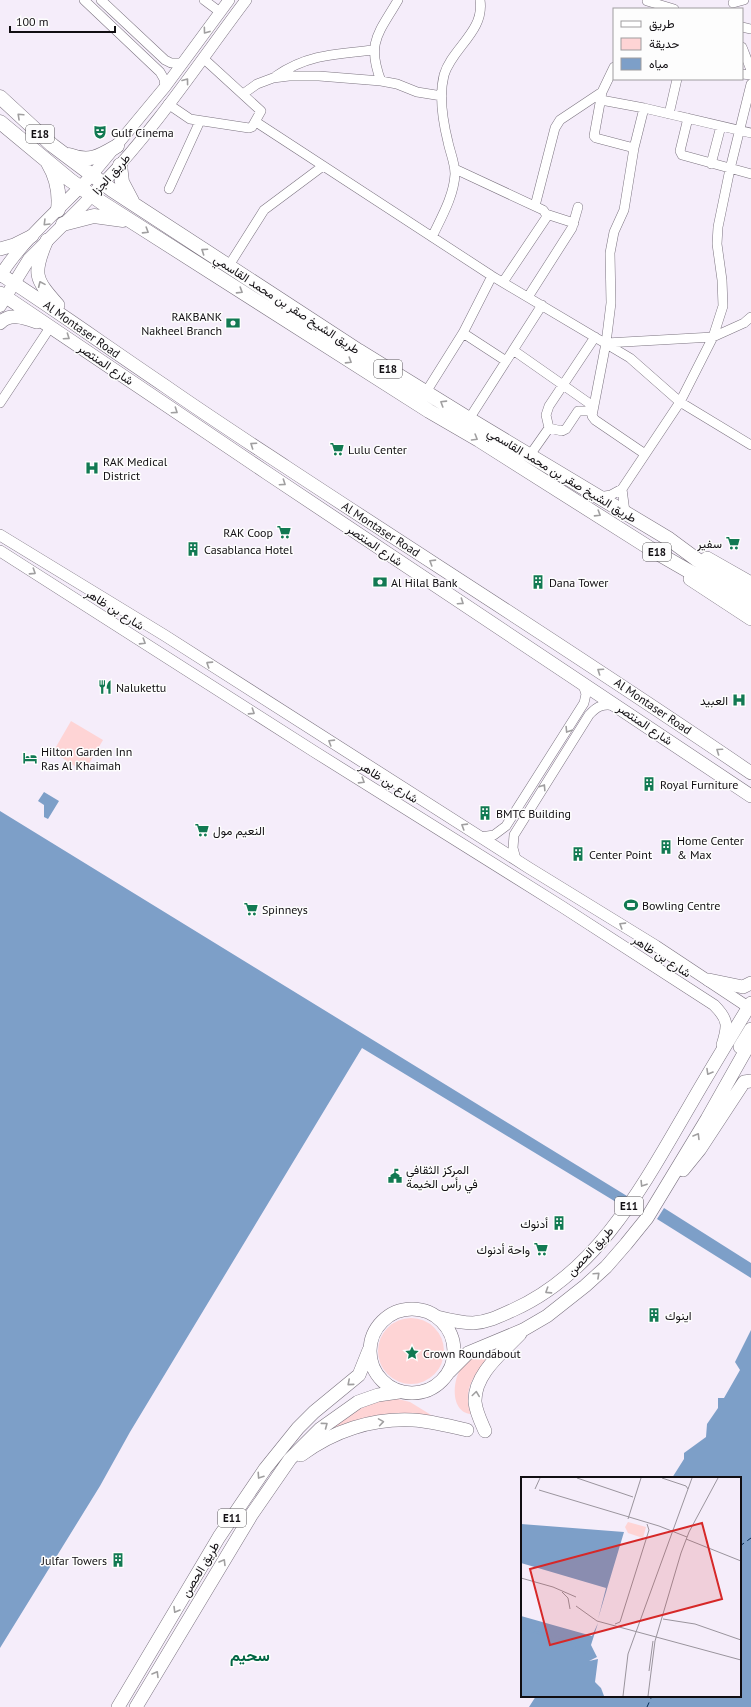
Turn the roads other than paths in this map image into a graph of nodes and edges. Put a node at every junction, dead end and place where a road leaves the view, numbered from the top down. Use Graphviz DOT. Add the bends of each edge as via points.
graph roads {
  1 [pos="84,0"];
  2 [pos="101,0"];
  3 [pos="204,0"];
  4 [pos="229,0"];
  5 [pos="246,0"];
  6 [pos="398,0"];
  7 [pos="480,0"];
  8 [pos="744,0"];
  9 [pos="646,3"];
  10 [pos="733,4"];
  11 [pos="669,8"];
  12 [pos="220,12"];
  13 [pos="150,46"];
  14 [pos="374,50"];
  15 [pos="743,50"];
  16 [pos="143,56"];
  17 [pos="203,58"];
  18 [pos="184,63"];
  19 [pos="613,69"];
  20 [pos="751,70"];
  21 [pos="273,78"];
  22 [pos="677,80"];
  23 [pos="381,81"];
  24 [pos="751,84"];
  25 [pos="165,87"];
  26 [pos="243,94"];
  27 [pos="442,96"];
  28 [pos="601,96"];
  29 [pos="0,97"];
  30 [pos="168,104"];
  31 [pos="644,108"];
  32 [pos="669,114"];
  33 [pos="688,118"];
  34 [pos="200,121"];
  35 [pos="0,122"];
  36 [pos="256,122"];
  37 [pos="722,126"];
  38 [pos="740,130"];
  39 [pos="751,133"];
  40 [pos="117,146"];
  41 [pos="634,148"];
  42 [pos="60,152"];
  43 [pos="46,159"];
  44 [pos="711,164"];
  45 [pos="120,165"];
  46 [pos="323,166"];
  47 [pos="455,169"];
  48 [pos="730,169"];
  49 [pos="751,174"];
  50 [pos="97,179"];
  51 [pos="169,189"];
  52 [pos="86,192"];
  53 [pos="134,204"];
  54 [pos="535,206"];
  55 [pos="578,207"];
  56 [pos="58,210"];
  57 [pos="546,214"];
  58 [pos="131,222"];
  59 [pos="574,223"];
  60 [pos="63,224"];
  61 [pos="32,236"];
  62 [pos="432,237"];
  63 [pos="46,240"];
  64 [pos="0,249"];
  65 [pos="228,267"];
  66 [pos="0,275"];
  67 [pos="492,276"];
  68 [pos="503,282"];
  69 [pos="13,283"];
  70 [pos="528,297"];
  71 [pos="2,298"];
  72 [pos="542,305"];
  73 [pos="64,315"];
  74 [pos="751,317"];
  75 [pos="0,323"];
  76 [pos="51,326"];
  77 [pos="463,333"];
  78 [pos="595,337"];
  79 [pos="713,338"];
  80 [pos="606,344"];
  81 [pos="513,350"];
  82 [pos="506,361"];
  83 [pos="563,385"];
  84 [pos="426,392"];
  85 [pos="680,402"];
  86 [pos="0,404"];
  87 [pos="593,408"];
  88 [pos="469,419"];
  89 [pos="549,428"];
  90 [pos="751,444"];
  91 [pos="645,454"];
  92 [pos="530,456"];
  93 [pos="622,489"];
  94 [pos="599,497"];
  95 [pos="625,512"];
  96 [pos="0,535"];
  97 [pos="668,539"];
  98 [pos="0,551"];
  99 [pos="659,554"];
  100 [pos="10,558"];
  101 [pos="60,573"];
  102 [pos="751,583"];
  103 [pos="751,594"];
  104 [pos="751,607"];
  105 [pos="751,620"];
  106 [pos="176,663"];
  107 [pos="223,673"];
  108 [pos="582,682"];
  109 [pos="619,706"];
  110 [pos="582,707"];
  111 [pos="589,715"];
  112 [pos="751,773"];
  113 [pos="751,796"];
  114 [pos="506,826"];
  115 [pos="514,835"];
  116 [pos="481,837"];
  117 [pos="516,859"];
  118 [pos="561,906"];
  119 [pos="593,907"];
  120 [pos="709,980"];
  121 [pos="751,983"];
  122 [pos="750,1006"];
  123 [pos="751,1029"];
  124 [pos="751,1041"];
  125 [pos="718,1058"];
  126 [pos="751,1081"];
  127 [pos="707,1118"];
  128 [pos="668,1183"];
  129 [pos="437,1317"];
  130 [pos="523,1330"];
  131 [pos="369,1350"];
  132 [pos="449,1372"];
  133 [pos="399,1392"];
  134 [pos="467,1430"];
  135 [pos="485,1431"];
  136 [pos="275,1480"];
  137 [pos="118,1707"];
  138 [pos="136,1707"];
  1 -- 16 [label="street"];
  2 -- 13 [label="street"];
  3 -- 12 [label="street"];
  4 -- 12 [label="street, طريق الجزا"];
  5 -- 17 [label="street, طريق الجزا"];
  6 -- 14 [label="street" via="376,40"];
  7 -- 27 [label="street" via="476,25 445,74"];
  8 -- 10 [label="street"];
  9 -- 11 [label="street"];
  12 -- 18 [label="street, طريق الجزا, one-way"];
  13 -- 16 [label="street"];
  13 -- 18 [label="street" via="168,62"];
  14 -- 21 [label="street" via="317,56 298,63"];
  14 -- 23 [label="street" via="376,68"];
  15 -- 20 [label="street"];
  16 -- 25 [label="street" via="162,75"];
  17 -- 26 [label="street"];
  30 -- 17 [label="street, طريق الجزا, one-way"];
  18 -- 25 [label="street, طريق الجزا"];
  19 -- 28 [label="street"];
  21 -- 23 [label="street" via="319,76"];
  21 -- 26 [label="street" via="257,84"];
  22 -- 32 [label="street"];
  23 -- 27 [label="street" via="417,92"];
  24 -- 38 [label="street"];
  25 -- 40 [label="street, طريق الجزا"];
  26 -- 36 [label="street" via="261,111"];
  27 -- 47 [label="street" via="447,139"];
  28 -- 31 [label="street"];
  28 -- 41 [label="street" via="594,136"];
  28 -- 54 [label="street" via="560,120 555,128"];
  42 -- 29 [label="highway, طريق الشيخ صقر بن محمد القاسمي / E18, one-way"];
  30 -- 34 [label="street" via="185,117"];
  30 -- 45 [label="street, طريق الجزا"];
  31 -- 32 [label="street"];
  31 -- 41 [label="street"];
  32 -- 33 [label="street"];
  33 -- 37 [label="street"];
  33 -- 44 [label="street" via="680,153 685,157"];
  34 -- 36 [label="street" via="249,128"];
  34 -- 51 [label="street"];
  35 -- 43 [label="highway, طريق الشيخ صقر بن محمد القاسمي / E18"];
  36 -- 46 [label="street"];
  37 -- 38 [label="street"];
  37 -- 44 [label="street"];
  38 -- 39 [label="street"];
  38 -- 48 [label="street"];
  40 -- 42 [label="highway" via="93,159"];
  40 -- 50 [label="street, طريق الجزا"];
  41 -- 80 [label="street" via="624,210 614,232 610,253 611,303"];
  42 -- 50 [label="highway, طريق الشيخ صقر بن محمد القاسمي / E18"];
  43 -- 52 [label="highway, طريق الشيخ صقر بن محمد القاسمي / E18"];
  43 -- 56 [label="highway" via="58,187"];
  44 -- 48 [label="street"];
  45 -- 50 [label="street, طريق الجزا"];
  45 -- 53 [label="highway" via="124,189"];
  46 -- 62 [label="street"];
  46 -- 65 [label="street" via="264,210"];
  47 -- 54 [label="street"];
  47 -- 62 [label="street" via="452,191"];
  48 -- 49 [label="street"];
  48 -- 79 [label="street" via="717,244 724,306"];
  50 -- 52 [label="main road, طريق الجزا"];
  50 -- 53 [label="highway, طريق الشيخ صقر بن محمد القاسمي / E18"];
  52 -- 56 [label="main road, طريق الجزا"];
  52 -- 58 [label="highway, طريق الشيخ صقر بن محمد القاسمي / E18"];
  52 -- 60 [label="main road, طريق الجزا"];
  65 -- 53 [label="highway, طريق الشيخ صقر بن محمد القاسمي / E18, one-way"];
  54 -- 57 [label="street"];
  55 -- 59 [label="street"];
  56 -- 61 [label="main road, طريق الجزا, one-way"];
  57 -- 59 [label="street"];
  57 -- 68 [label="street" via="546,218"];
  58 -- 60 [label="highway" via="94,216"];
  58 -- 99 [label="highway, طريق الشيخ صقر بن محمد القاسمي / E18, one-way"];
  59 -- 70 [label="street"];
  60 -- 63 [label="main road, طريق الجزا"];
  61 -- 64 [label="main road"];
  61 -- 66 [label="main road, طريق الجزا"];
  62 -- 67 [label="street"];
  63 -- 69 [label="main road, طريق الجزا"];
  73 -- 63 [label="main road, one-way" via="38,278 38,262"];
  65 -- 84 [label="highway, طريق الشيخ صقر بن محمد القاسمي / E18"];
  66 -- 69 [label="main road"];
  67 -- 68 [label="street"];
  67 -- 77 [label="street"];
  68 -- 70 [label="street"];
  69 -- 71 [label="main road, طريق الجزا"];
  69 -- 73 [label="main road, Al Montaser Road"];
  70 -- 72 [label="street"];
  71 -- 76 [label="main road, شارع المنتصر"];
  72 -- 78 [label="street"];
  72 -- 81 [label="street"];
  112 -- 73 [label="main road, Al Montaser Road, one-way" via="549,637 408,548 177,395"];
  74 -- 79 [label="street"];
  75 -- 76 [label="main road" via="7,318 17,317"];
  76 -- 86 [label="street"];
  76 -- 108 [label="main road, شارع المنتصر, one-way" via="272,477"];
  77 -- 82 [label="street"];
  77 -- 84 [label="street"];
  78 -- 80 [label="street"];
  78 -- 83 [label="street"];
  79 -- 80 [label="street"];
  79 -- 85 [label="street"];
  80 -- 85 [label="street" via="630,358"];
  80 -- 87 [label="street"];
  81 -- 82 [label="street"];
  81 -- 83 [label="street"];
  82 -- 88 [label="street"];
  83 -- 87 [label="street"];
  83 -- 89 [label="street" via="546,415"];
  88 -- 84 [label="highway, طريق الشيخ صقر بن محمد القاسمي / E18, one-way"];
  85 -- 90 [label="street"];
  85 -- 91 [label="street"];
  87 -- 89 [label="street" via="578,411 562,431"];
  87 -- 91 [label="street" via="592,416 595,420"];
  88 -- 92 [label="highway, طريق الشيخ صقر بن محمد القاسمي / E18"];
  89 -- 92 [label="street"];
  91 -- 93 [label="street"];
  92 -- 94 [label="highway, طريق الشيخ صقر بن محمد القاسمي / E18"];
  93 -- 94 [label="street" via="611,495"];
  93 -- 95 [label="street"];
  94 -- 95 [label="highway, طريق الشيخ صقر بن محمد القاسمي / E18"];
  95 -- 97 [label="highway, طريق الشيخ صقر بن محمد القاسمي / E18"];
  96 -- 101 [label="street, شارع بن ظاهر"];
  97 -- 102 [label="main road"];
  97 -- 103 [label="highway, طريق الشيخ صقر بن محمد القاسمي / E18"];
  98 -- 100 [label="street, شارع بن ظاهر"];
  99 -- 104 [label="highway, طريق الشيخ صقر بن محمد القاسمي / E18"];
  99 -- 105 [label="main road" via="682,573"];
  100 -- 101 [label="street" via="14,553 20,552 47,569"];
  100 -- 106 [label="street, شارع بن ظاهر, one-way"];
  107 -- 101 [label="street, شارع بن ظاهر, one-way" via="123,609"];
  106 -- 107 [label="street" via="214,681"];
  106 -- 118 [label="street, شارع بن ظاهر, one-way"];
  116 -- 107 [label="street, شارع بن ظاهر, one-way"];
  108 -- 109 [label="main road, شارع المنتصر"];
  108 -- 110 [label="street" via="586,694"];
  109 -- 111 [label="street" via="606,704"];
  109 -- 113 [label="main road, شارع المنتصر"];
  110 -- 111 [label="street" via="586,708"];
  110 -- 114 [label="street, one-way"];
  115 -- 111 [label="street, one-way"];
  114 -- 115 [label="street" via="506,833"];
  114 -- 116 [label="street" via="494,835"];
  115 -- 117 [label="street" via="513,848"];
  116 -- 117 [label="street, شارع بن ظاهر"];
  117 -- 119 [label="street, شارع بن ظاهر"];
  118 -- 119 [label="street" via="594,921 598,916"];
  118 -- 125 [label="street, شارع بن ظاهر" via="714,1005 722,1014 727,1029"];
  120 -- 119 [label="street, شارع بن ظاهر, one-way"];
  120 -- 121 [label="main road" via="743,987"];
  120 -- 122 [label="street, شارع بن ظاهر"];
  122 -- 125 [label="main road, طريق الحصن / E11"];
  123 -- 127 [label="main road" via="719,1082"];
  124 -- 127 [label="main road, طريق الحصن / E11"];
  125 -- 129 [label="main road, طريق الحصن / E11, one-way" via="629,1207 604,1238 559,1284 528,1303 491,1320 473,1323"];
  126 -- 128 [label="main road" via="744,1082 694,1157"];
  128 -- 127 [label="main road, طريق الحصن / E11, one-way"];
  130 -- 128 [label="main road, طريق الحصن / E11, one-way" via="565,1303 606,1267 647,1218"];
  129 -- 131 [label="main road" via="425,1310 412,1308 398,1311 375,1329"];
  129 -- 132 [label="main road" via="447,1327 453,1339 454,1352"];
  130 -- 132 [label="main road, طريق الحصن / E11" via="468,1353"];
  135 -- 130 [label="main road, one-way" via="475,1403 476,1390 481,1377"];
  131 -- 133 [label="main road" via="371,1364 377,1376 387,1386"];
  131 -- 137 [label="main road, طريق الحصن / E11, one-way" via="359,1375 314,1412 265,1469 219,1537"];
  132 -- 133 [label="main road" via="438,1385 429,1390 407,1394"];
  136 -- 133 [label="main road, طريق الحصن / E11, one-way" via="304,1443 339,1414 358,1402 378,1395"];
  136 -- 134 [label="main road, one-way" via="293,1461 314,1446 361,1425 412,1420"];
  138 -- 136 [label="main road, طريق الحصن / E11, one-way" via="227,1554"];
}
